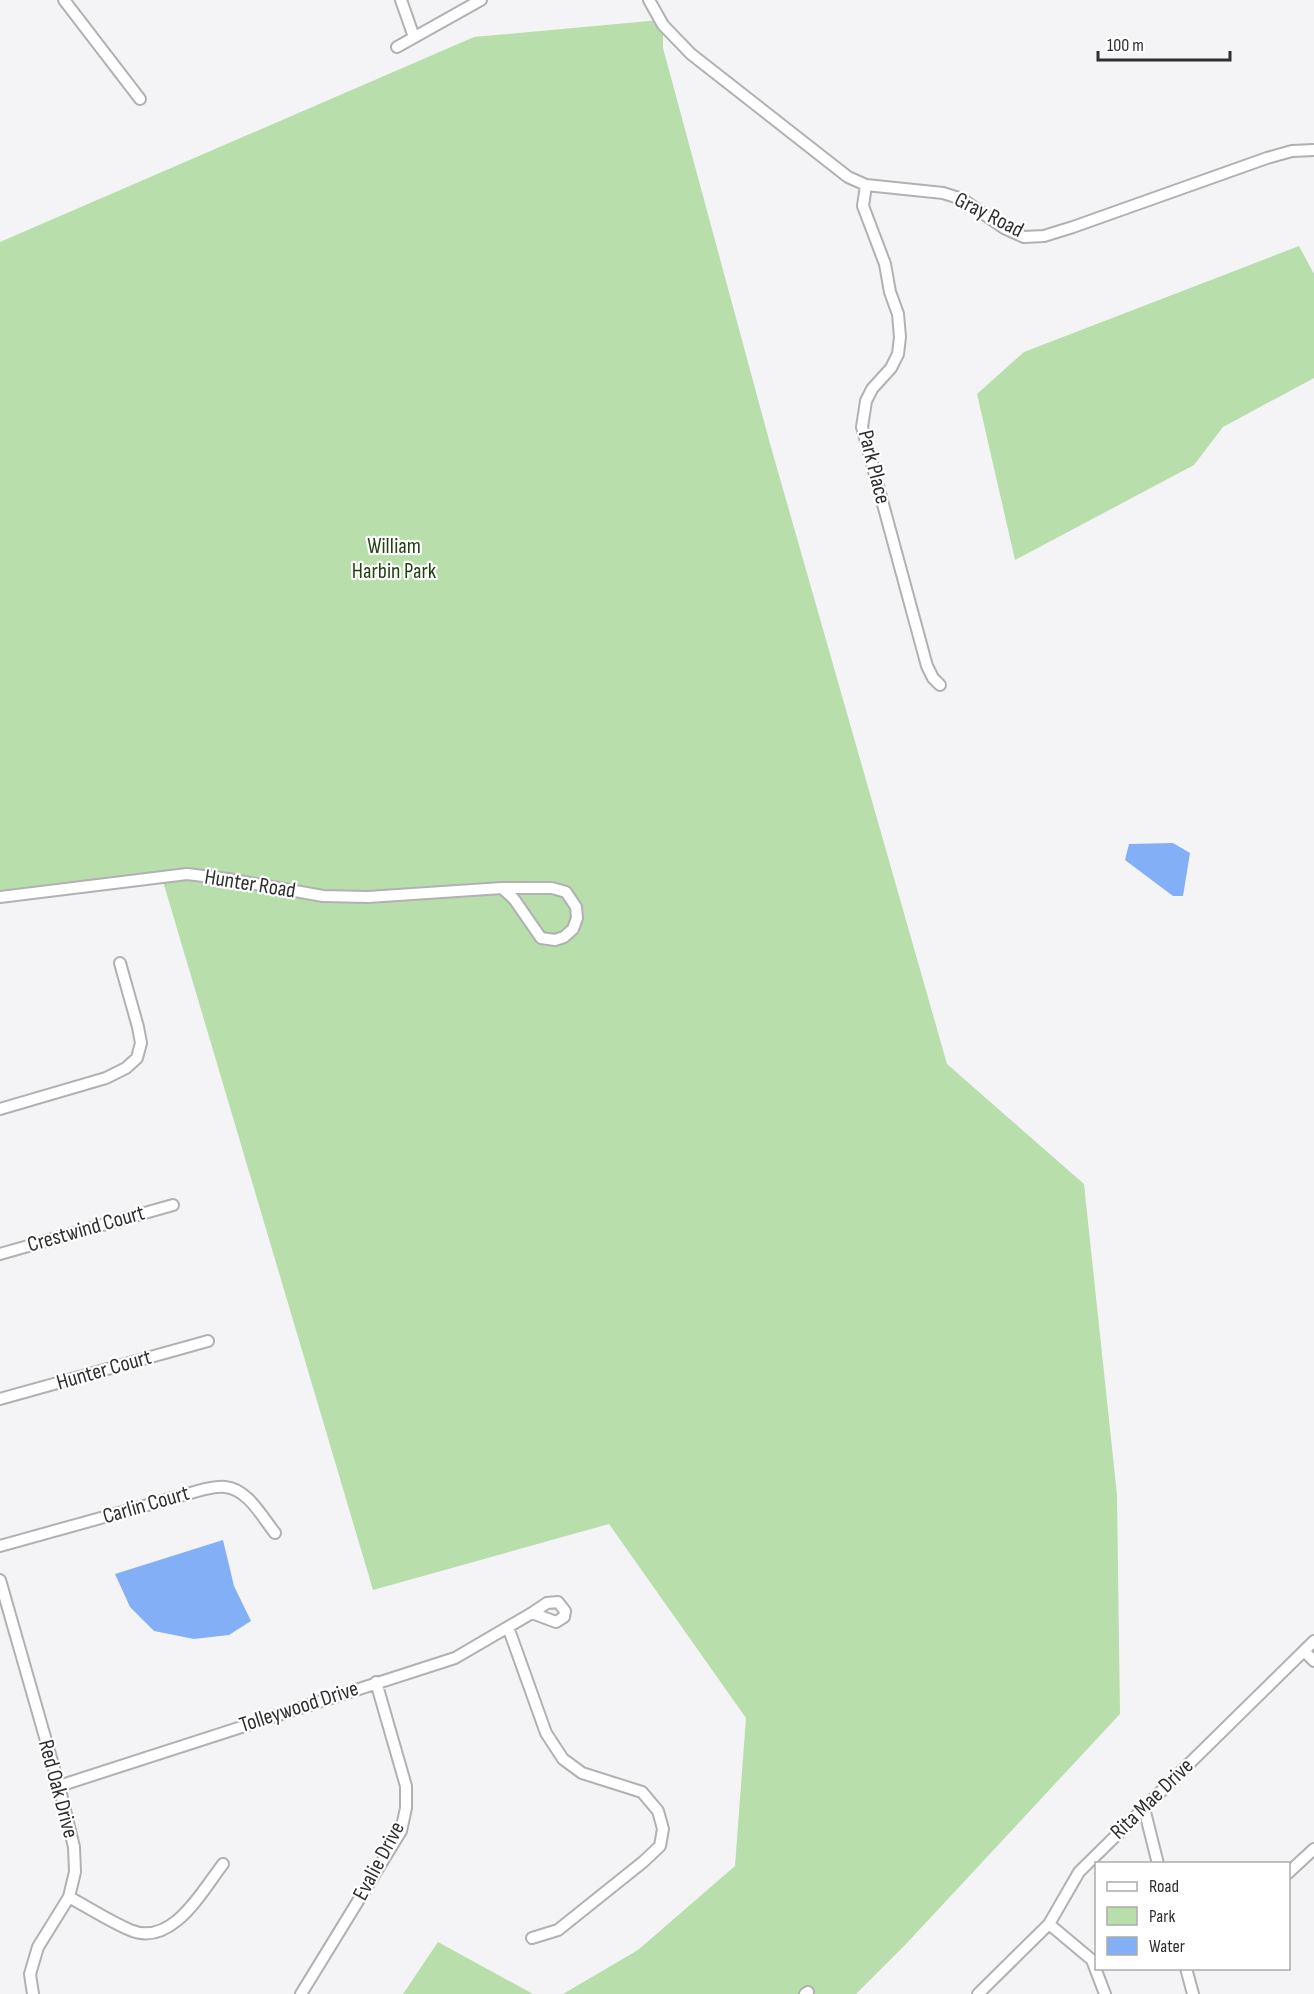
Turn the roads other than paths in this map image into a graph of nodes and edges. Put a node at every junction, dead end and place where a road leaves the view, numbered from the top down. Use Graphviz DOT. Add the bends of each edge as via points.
graph roads {
  1 [pos="64,0"];
  2 [pos="401,0"];
  3 [pos="481,0"];
  4 [pos="650,0"];
  5 [pos="414,37"];
  6 [pos="397,47"];
  7 [pos="140,99"];
  8 [pos="1314,150"];
  9 [pos="866,185"];
  10 [pos="940,685"];
  11 [pos="502,888"];
  12 [pos="0,897"];
  13 [pos="120,963"];
  14 [pos="0,1109"];
  15 [pos="173,1205"];
  16 [pos="0,1254"];
  17 [pos="208,1341"];
  18 [pos="0,1400"];
  19 [pos="275,1533"];
  20 [pos="0,1546"];
  21 [pos="0,1580"];
  22 [pos="532,1613"];
  23 [pos="508,1627"];
  24 [pos="1314,1641"];
  25 [pos="1304,1651"];
  26 [pos="1314,1660"];
  27 [pos="376,1682"];
  28 [pos="59,1786"];
  29 [pos="1144,1808"];
  30 [pos="1314,1849"];
  31 [pos="1158,1862"];
  32 [pos="223,1864"];
  33 [pos="1290,1871"];
  34 [pos="69,1897"];
  35 [pos="1049,1924"];
  36 [pos="532,1938"];
  37 [pos="1095,1967"];
  38 [pos="1096,1970"];
  39 [pos="1187,1970"];
  40 [pos="33,1994"];
  41 [pos="301,1994"];
  42 [pos="978,1994"];
  43 [pos="1104,1994"];
  44 [pos="1193,1994"];
  1 -- 7 [label="street"];
  2 -- 5 [label="street"];
  3 -- 5 [label="street"];
  4 -- 9 [label="street, Gray Road" via="663,26 691,54 848,177"];
  5 -- 6 [label="street"];
  8 -- 9 [label="street, Gray Road" via="1267,158 1044,236 1024,237 962,199 944,193"];
  9 -- 10 [label="street, Park Place" via="863,206 885,264 900,337 891,368 866,401 862,427 927,666"];
  11 -- 11 [label="street, Hunter Road" via="552,888 566,892 576,907 573,930 555,940 541,938"];
  11 -- 12 [label="street, Hunter Road" via="368,897 323,896 187,874"];
  13 -- 14 [label="street" via="141,1043 137,1058 106,1078"];
  15 -- 16 [label="street, Crestwind Court"];
  17 -- 18 [label="street, Hunter Court"];
  19 -- 20 [label="street, Carlin Court" via="250,1500 225,1486"];
  21 -- 28 [label="street, Red Oak Drive"];
  22 -- 23 [label="street, Tolleywood Drive"];
  23 -- 27 [label="street, Tolleywood Drive" via="455,1658"];
  23 -- 36 [label="street" via="546,1733 562,1759 582,1773 642,1792 658,1811 663,1829 660,1846 643,1862 558,1930"];
  24 -- 25 [label="street, Rita Mae Drive"];
  25 -- 26 [label="street"];
  25 -- 29 [label="street, Rita Mae Drive"];
  27 -- 28 [label="street, Tolleywood Drive"];
  27 -- 41 [label="street, Evalie Drive" via="406,1786 401,1831"];
  28 -- 34 [label="street, Red Oak Drive" via="74,1847 75,1872"];
  29 -- 31 [label="street"];
  29 -- 35 [label="street, Rita Mae Drive" via="1079,1872"];
  30 -- 33 [label="street"];
  32 -- 34 [label="street" via="182,1917 167,1929 148,1934 131,1931"];
  34 -- 40 [label="street, Red Oak Drive" via="38,1947 30,1974"];
  35 -- 37 [label="street"];
  35 -- 42 [label="street, Rita Mae Drive"];
  38 -- 43 [label="street"];
  39 -- 44 [label="street"];
}
